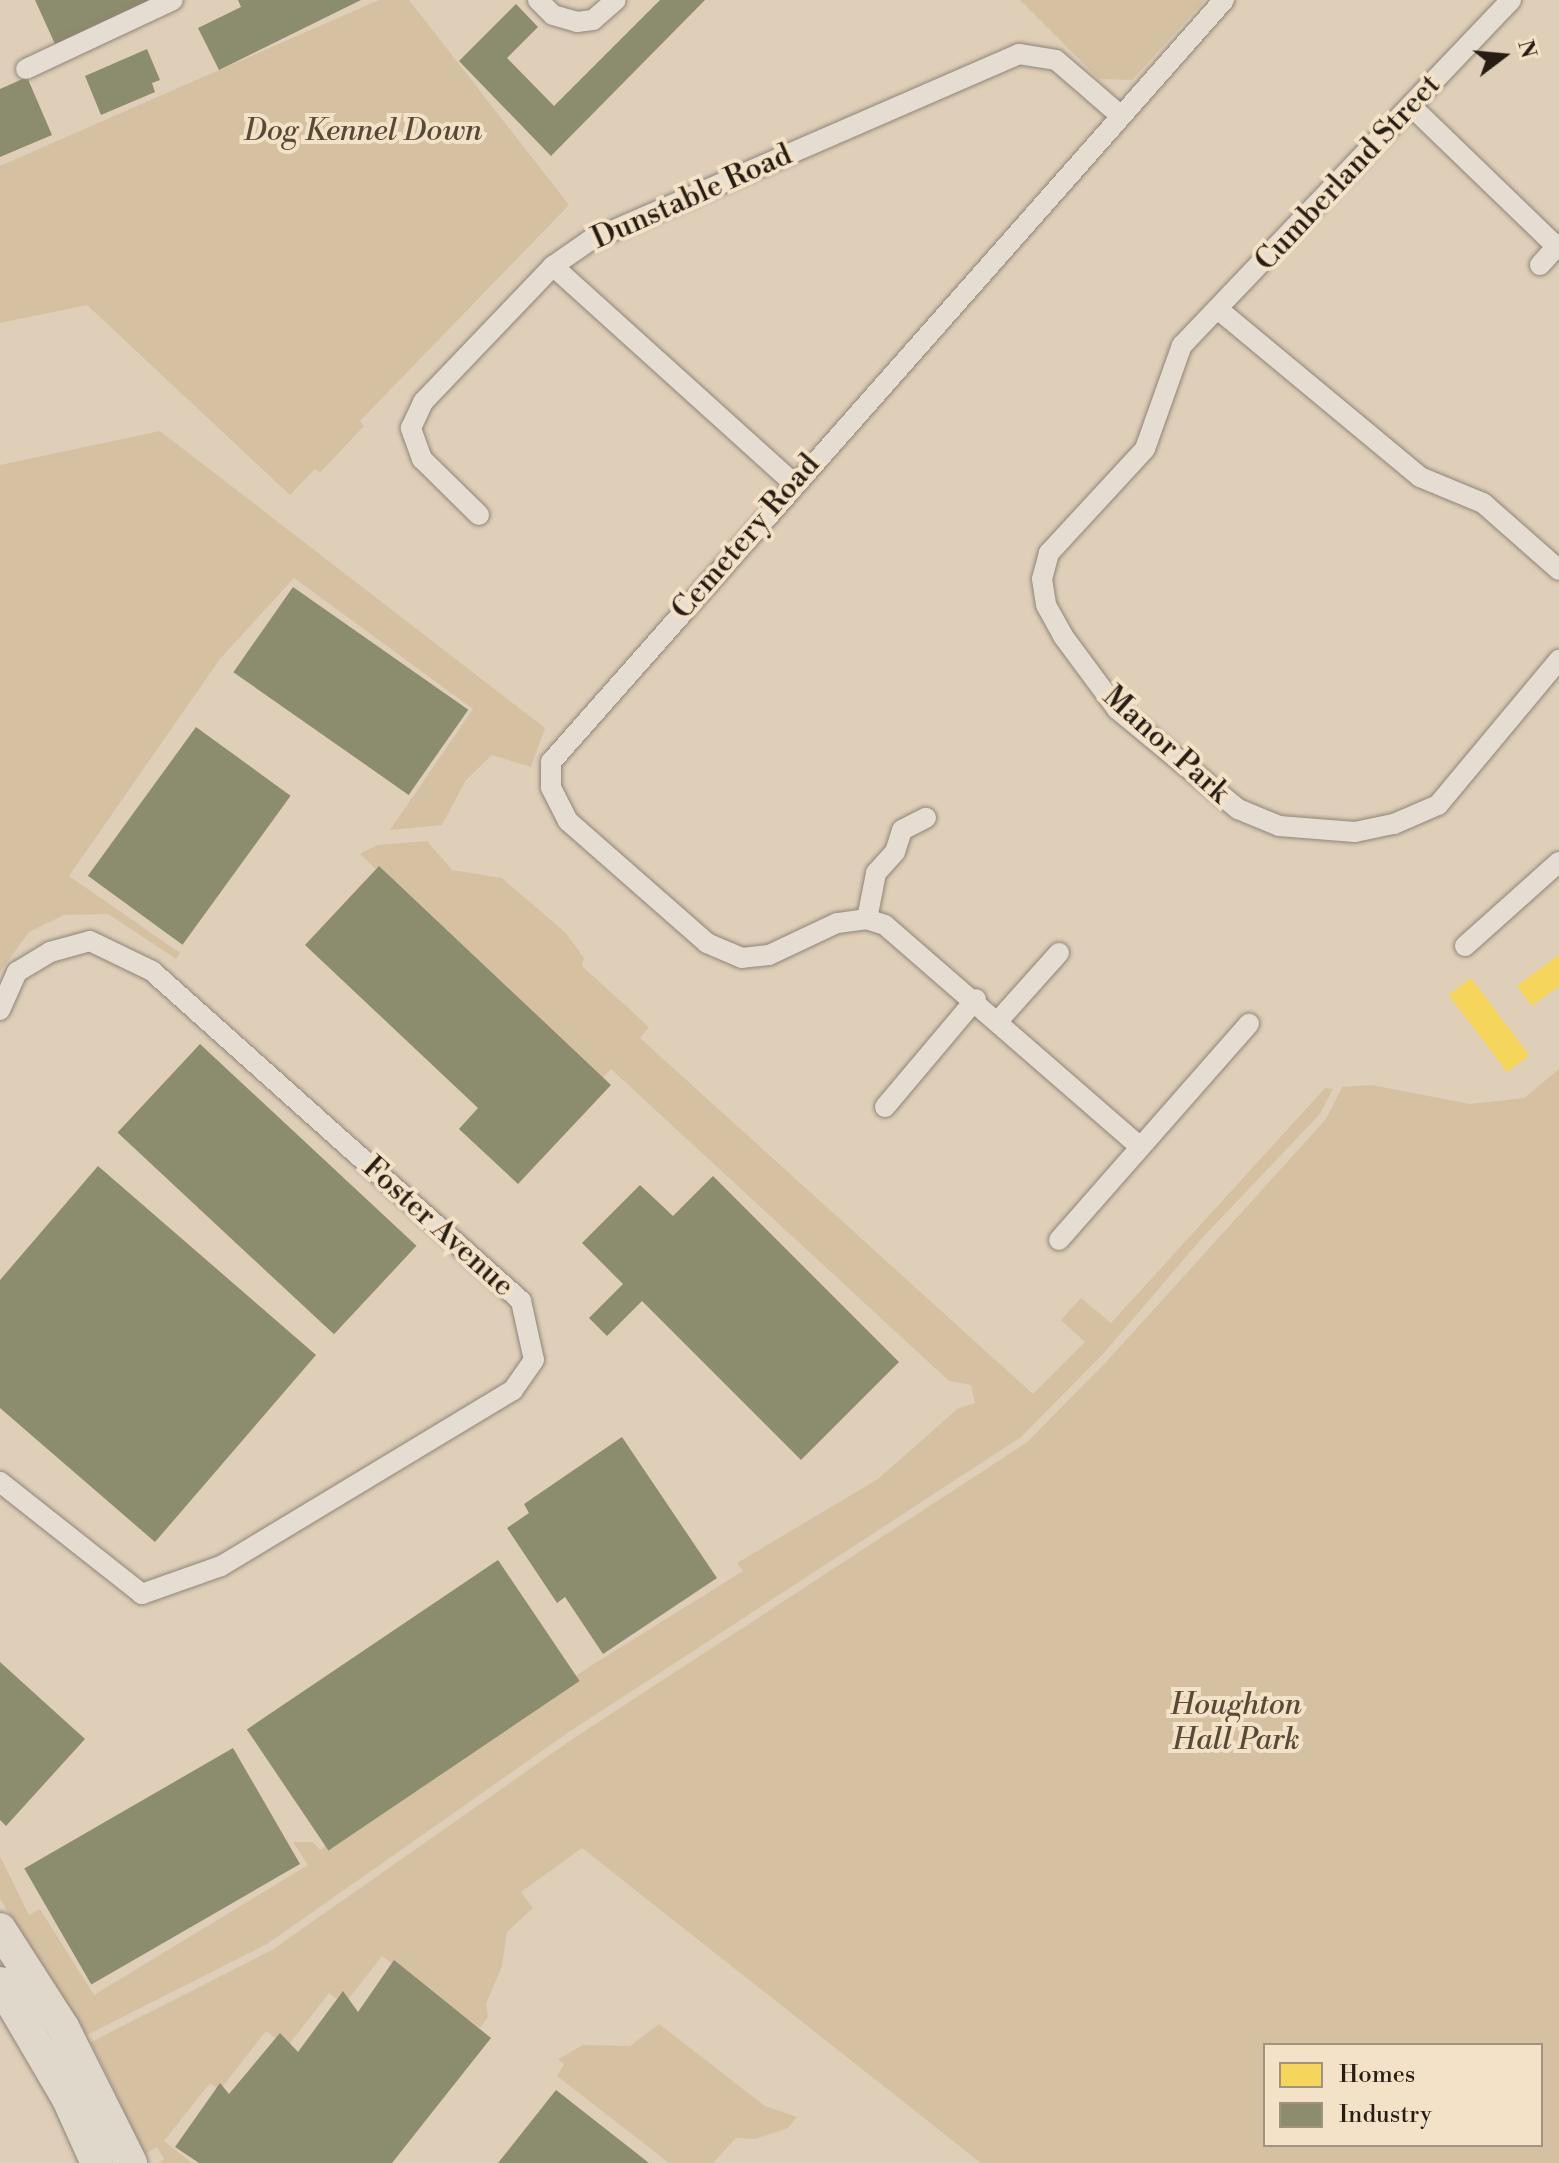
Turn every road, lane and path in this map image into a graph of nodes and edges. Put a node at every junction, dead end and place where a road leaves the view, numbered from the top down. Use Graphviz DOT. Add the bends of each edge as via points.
graph roads {
  1 [pos="173,0"];
  2 [pos="538,0"];
  3 [pos="616,0"];
  4 [pos="1224,0"];
  5 [pos="1511,0"];
  6 [pos="26,69"];
  7 [pos="1411,106"];
  8 [pos="1121,116"];
  9 [pos="1558,246"];
  10 [pos="1540,265"];
  11 [pos="553,266"];
  12 [pos="1219,310"];
  13 [pos="793,483"];
  14 [pos="479,515"];
  15 [pos="1559,570"];
  16 [pos="1559,660"];
  17 [pos="926,818"];
  18 [pos="1559,862"];
  19 [pos="867,919"];
  20 [pos="1465,946"];
  21 [pos="1059,953"];
  22 [pos="976,999"];
  23 [pos="0,1010"];
  24 [pos="999,1020"];
  25 [pos="1249,1024"];
  26 [pos="885,1107"];
  27 [pos="1138,1145"];
  28 [pos="1059,1240"];
  29 [pos="0,1482"];
  30 [pos="0,1929"];
  31 [pos="0,1983"];
  32 [pos="97,2163"];
  33 [pos="131,2163"];
  1 -- 6 [label="street"];
  2 -- 3 [label="street" via="553,15 577,22 593,20"];
  4 -- 8 [label="street, Cemetery Road"];
  5 -- 7 [label="street, Cumberland Street"];
  7 -- 9 [label="street"];
  7 -- 12 [label="street, Cumberland Street"];
  8 -- 11 [label="street, Dunstable Road" via="1056,60 1019,54 589,241"];
  8 -- 13 [label="street, Cemetery Road"];
  9 -- 10 [label="street"];
  11 -- 13 [label="street, Dunstable Road"];
  11 -- 14 [label="street" via="423,402 411,428 422,459"];
  12 -- 15 [label="street" via="1420,477 1483,503"];
  12 -- 16 [label="street, Manor Park" via="1182,345 1145,449 1049,553 1042,579 1046,605 1063,636 1117,709 1238,809 1279,826 1355,832 1394,824 1438,805"];
  13 -- 19 [label="street, Cemetery Road" via="573,733 551,762 551,787 568,821 707,943 726,952 742,958 769,955 818,929"];
  17 -- 19 [label="street" via="902,830 895,852 876,873"];
  18 -- 20 [label="street"];
  19 -- 22 [label="street" via="901,935"];
  21 -- 24 [label="street"];
  22 -- 24 [label="street"];
  22 -- 26 [label="street"];
  23 -- 29 [label="street, Foster Avenue" via="17,972 50,952 90,941 152,971 521,1301 534,1360 513,1390 221,1566 142,1594"];
  24 -- 27 [label="street"];
  25 -- 27 [label="street"];
  27 -- 28 [label="street"];
  30 -- 33 [label="main road" via="63,2027"];
  31 -- 32 [label="main road" via="67,2097"];
}
